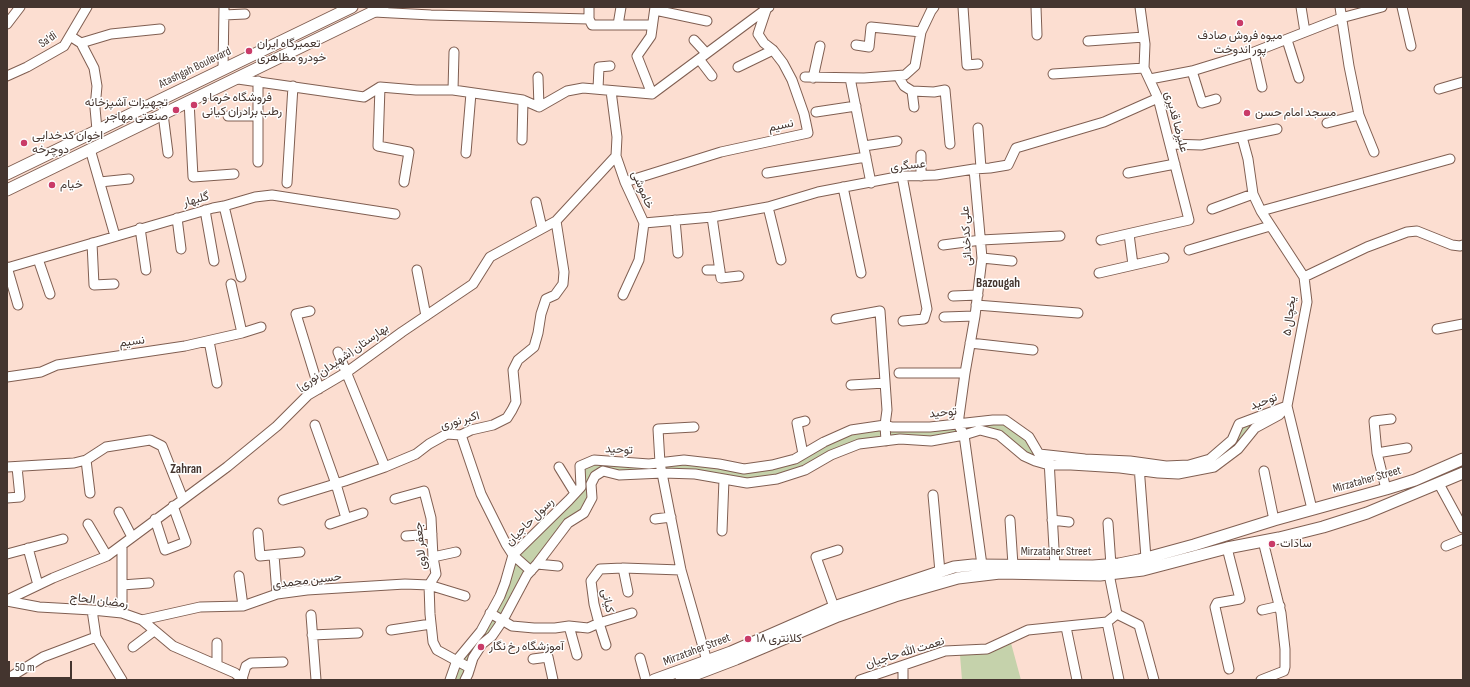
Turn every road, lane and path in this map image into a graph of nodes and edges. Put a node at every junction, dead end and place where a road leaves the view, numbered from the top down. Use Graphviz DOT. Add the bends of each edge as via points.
graph roads {
  1 [pos="20,7"];
  2 [pos="87,7"];
  3 [pos="352,7"];
  4 [pos="590,7"];
  5 [pos="621,7"];
  6 [pos="768,7"];
  7 [pos="934,7"];
  8 [pos="963,7"];
  9 [pos="1036,7"];
  10 [pos="1140,7"];
  11 [pos="1301,7"];
  12 [pos="1340,7"];
  13 [pos="1382,7"];
  14 [pos="1402,7"];
  15 [pos="378,9"];
  16 [pos="655,9"];
  17 [pos="224,11"];
  18 [pos="499,11"];
  19 [pos="245,14"];
  20 [pos="589,18"];
  21 [pos="1341,18"];
  22 [pos="706,21"];
  23 [pos="7,24"];
  24 [pos="618,25"];
  25 [pos="652,25"];
  26 [pos="160,29"];
  27 [pos="921,32"];
  28 [pos="1305,32"];
  29 [pos="1037,35"];
  30 [pos="70,36"];
  31 [pos="1144,37"];
  32 [pos="694,40"];
  33 [pos="1287,40"];
  34 [pos="1088,41"];
  35 [pos="81,43"];
  36 [pos="856,45"];
  37 [pos="820,46"];
  38 [pos="1411,46"];
  39 [pos="773,50"];
  40 [pos="454,52"];
  41 [pos="1254,52"];
  42 [pos="702,56"];
  43 [pos="978,64"];
  44 [pos="610,66"];
  45 [pos="738,67"];
  46 [pos="1144,68"];
  47 [pos="223,69"];
  48 [pos="1192,72"];
  49 [pos="1053,74"];
  50 [pos="7,76"];
  51 [pos="712,76"];
  52 [pos="898,76"];
  53 [pos="538,77"];
  54 [pos="850,78"];
  55 [pos="1298,78"];
  56 [pos="238,79"];
  57 [pos="1150,79"];
  58 [pos="258,81"];
  59 [pos="1463,82"];
  60 [pos="292,86"];
  61 [pos="380,87"];
  62 [pos="1262,87"];
  63 [pos="598,89"];
  64 [pos="1439,89"];
  65 [pos="453,90"];
  66 [pos="611,91"];
  67 [pos="912,91"];
  68 [pos="471,93"];
  69 [pos="652,94"];
  70 [pos="1158,98"];
  71 [pos="1216,99"];
  72 [pos="523,100"];
  73 [pos="189,101"];
  74 [pos="856,106"];
  75 [pos="539,107"];
  76 [pos="914,107"];
  77 [pos="816,112"];
  78 [pos="163,114"];
  79 [pos="1359,115"];
  80 [pos="228,116"];
  81 [pos="258,116"];
  82 [pos="1327,123"];
  83 [pos="978,128"];
  84 [pos="1277,129"];
  85 [pos="97,130"];
  86 [pos="1242,137"];
  87 [pos="522,140"];
  88 [pos="898,141"];
  89 [pos="950,144"];
  90 [pos="1170,144"];
  91 [pos="864,146"];
  92 [pos="90,149"];
  93 [pos="1374,152"];
  94 [pos="168,153"];
  95 [pos="466,153"];
  96 [pos="921,155"];
  97 [pos="616,156"];
  98 [pos="866,156"];
  99 [pos="1450,159"];
  100 [pos="258,162"];
  101 [pos="1175,164"];
  102 [pos="978,169"];
  103 [pos="1128,172"];
  104 [pos="767,173"];
  105 [pos="7,174"];
  106 [pos="234,174"];
  107 [pos="902,176"];
  108 [pos="921,176"];
  109 [pos="129,179"];
  110 [pos="100,182"];
  111 [pos="404,182"];
  112 [pos="625,182"];
  113 [pos="287,183"];
  114 [pos="871,183"];
  115 [pos="844,187"];
  116 [pos="7,190"];
  117 [pos="1253,194"];
  118 [pos="536,202"];
  119 [pos="224,206"];
  120 [pos="768,207"];
  121 [pos="1212,209"];
  122 [pos="205,210"];
  123 [pos="1261,211"];
  124 [pos="395,214"];
  125 [pos="712,217"];
  126 [pos="177,218"];
  127 [pos="675,220"];
  128 [pos="556,221"];
  129 [pos="644,223"];
  130 [pos="1270,226"];
  131 [pos="140,228"];
  132 [pos="542,228"];
  133 [pos="1129,234"];
  134 [pos="115,236"];
  135 [pos="1060,236"];
  136 [pos="981,240"];
  137 [pos="1101,240"];
  138 [pos="92,243"];
  139 [pos="943,246"];
  140 [pos="1463,246"];
  141 [pos="182,249"];
  142 [pos="1189,250"];
  143 [pos="678,253"];
  144 [pos="982,258"];
  145 [pos="1164,258"];
  146 [pos="38,259"];
  147 [pos="781,260"];
  148 [pos="214,261"];
  149 [pos="1012,261"];
  150 [pos="1133,265"];
  151 [pos="7,268"];
  152 [pos="146,270"];
  153 [pos="417,270"];
  154 [pos="707,270"];
  155 [pos="720,270"];
  156 [pos="861,273"];
  157 [pos="1099,273"];
  158 [pos="739,276"];
  159 [pos="241,277"];
  160 [pos="1304,277"];
  161 [pos="114,284"];
  162 [pos="231,284"];
  163 [pos="50,294"];
  164 [pos="623,295"];
  165 [pos="978,295"];
  166 [pos="953,296"];
  167 [pos="18,305"];
  168 [pos="976,305"];
  169 [pos="310,311"];
  170 [pos="1078,313"];
  171 [pos="426,316"];
  172 [pos="975,316"];
  173 [pos="944,317"];
  174 [pos="836,319"];
  175 [pos="903,321"];
  176 [pos="1463,324"];
  177 [pos="261,327"];
  178 [pos="1437,329"];
  179 [pos="242,333"];
  180 [pos="209,341"];
  181 [pos="970,343"];
  182 [pos="1032,350"];
  183 [pos="338,352"];
  184 [pos="347,372"];
  185 [pos="899,373"];
  186 [pos="965,373"];
  187 [pos="7,377"];
  188 [pos="217,383"];
  189 [pos="885,384"];
  190 [pos="851,385"];
  191 [pos="319,389"];
  192 [pos="1287,406"];
  193 [pos="1391,419"];
  194 [pos="805,421"];
  195 [pos="958,424"];
  196 [pos="315,425"];
  197 [pos="885,425"];
  198 [pos="694,427"];
  199 [pos="461,435"];
  200 [pos="964,435"];
  201 [pos="1232,440"];
  202 [pos="886,441"];
  203 [pos="1407,448"];
  204 [pos="1238,449"];
  205 [pos="803,454"];
  206 [pos="1050,454"];
  207 [pos="1377,454"];
  208 [pos="1463,459"];
  209 [pos="86,460"];
  210 [pos="660,463"];
  211 [pos="710,463"];
  212 [pos="1212,463"];
  213 [pos="1049,465"];
  214 [pos="580,466"];
  215 [pos="1139,466"];
  216 [pos="7,467"];
  217 [pos="17,467"];
  218 [pos="385,467"];
  219 [pos="559,467"];
  220 [pos="1264,471"];
  221 [pos="663,473"];
  222 [pos="1463,473"];
  223 [pos="710,477"];
  224 [pos="724,479"];
  225 [pos="336,484"];
  226 [pos="1439,484"];
  227 [pos="1386,489"];
  228 [pos="90,493"];
  229 [pos="575,493"];
  230 [pos="933,495"];
  231 [pos="1360,496"];
  232 [pos="7,498"];
  233 [pos="183,499"];
  234 [pos="395,499"];
  235 [pos="283,500"];
  236 [pos="173,506"];
  237 [pos="1312,509"];
  238 [pos="119,512"];
  239 [pos="363,513"];
  240 [pos="1367,513"];
  241 [pos="671,517"];
  242 [pos="346,518"];
  243 [pos="155,519"];
  244 [pos="655,519"];
  245 [pos="1010,520"];
  246 [pos="1052,520"];
  247 [pos="1274,520"];
  248 [pos="1070,522"];
  249 [pos="1108,523"];
  250 [pos="88,524"];
  251 [pos="330,524"];
  252 [pos="1463,528"];
  253 [pos="722,531"];
  254 [pos="258,533"];
  255 [pos="432,534"];
  256 [pos="406,536"];
  257 [pos="132,537"];
  258 [pos="1279,538"];
  259 [pos="64,539"];
  260 [pos="1463,539"];
  261 [pos="1263,541"];
  262 [pos="122,545"];
  263 [pos="1446,546"];
  264 [pos="28,548"];
  265 [pos="1227,548"];
  266 [pos="838,550"];
  267 [pos="300,552"];
  268 [pos="456,552"];
  269 [pos="7,554"];
  270 [pos="274,555"];
  271 [pos="513,555"];
  272 [pos="107,556"];
  273 [pos="433,556"];
  274 [pos="1146,558"];
  275 [pos="537,564"];
  276 [pos="982,565"];
  277 [pos="1013,565"];
  278 [pos="558,566"];
  279 [pos="1055,566"];
  280 [pos="623,568"];
  281 [pos="1110,569"];
  282 [pos="681,570"];
  283 [pos="530,571"];
  284 [pos="940,572"];
  285 [pos="238,576"];
  286 [pos="149,583"];
  287 [pos="38,585"];
  288 [pos="122,585"];
  289 [pos="429,585"];
  290 [pos="628,592"];
  291 [pos="277,594"];
  292 [pos="465,596"];
  293 [pos="500,596"];
  294 [pos="513,599"];
  295 [pos="7,601"];
  296 [pos="243,606"];
  297 [pos="1280,606"];
  298 [pos="834,607"];
  299 [pos="92,610"];
  300 [pos="1262,610"];
  301 [pos="122,613"];
  302 [pos="490,613"];
  303 [pos="632,613"];
  304 [pos="1117,614"];
  305 [pos="311,615"];
  306 [pos="142,620"];
  307 [pos="503,620"];
  308 [pos="1107,622"];
  309 [pos="600,623"];
  310 [pos="431,624"];
  311 [pos="569,626"];
  312 [pos="1066,627"];
  313 [pos="392,630"];
  314 [pos="154,631"];
  315 [pos="358,633"];
  316 [pos="312,635"];
  317 [pos="96,636"];
  318 [pos="217,643"];
  319 [pos="606,645"];
  320 [pos="133,648"];
  321 [pos="577,655"];
  322 [pos="640,658"];
  323 [pos="533,659"];
  324 [pos="458,660"];
  325 [pos="707,661"];
  326 [pos="283,662"];
  327 [pos="217,665"];
  328 [pos="903,666"];
  329 [pos="470,668"];
  330 [pos="1229,669"];
  331 [pos="700,677"];
  332 [pos="1271,678"];
  333 [pos="7,679"];
  334 [pos="122,680"];
  335 [pos="242,680"];
  336 [pos="316,680"];
  337 [pos="450,680"];
  338 [pos="465,680"];
  339 [pos="552,680"];
  340 [pos="646,680"];
  341 [pos="654,680"];
  342 [pos="682,680"];
  343 [pos="860,680"];
  344 [pos="903,680"];
  345 [pos="1077,680"];
  346 [pos="1119,680"];
  347 [pos="1154,680"];
  348 [pos="1261,680"];
  1 -- 23 [label="street"];
  2 -- 30 [label="street, Sa'di"];
  3 -- 47 [label="main road, Atashgah Boulevard"];
  4 -- 20 [label="street"];
  5 -- 24 [label="street"];
  6 -- 39 [label="street, نسیم" via="758,34"];
  6 -- 42 [label="street"];
  7 -- 27 [label="street"];
  8 -- 43 [label="street" via="967,65"];
  9 -- 29 [label="street"];
  10 -- 31 [label="street"];
  11 -- 28 [label="street"];
  12 -- 21 [label="street"];
  13 -- 21 [label="street"];
  14 -- 38 [label="street"];
  15 -- 18 [label="street" via="432,15"];
  15 -- 56 [label="main road"];
  16 -- 22 [label="street"];
  16 -- 25 [label="street"];
  17 -- 19 [label="street"];
  17 -- 47 [label="street"];
  18 -- 20 [label="street"];
  20 -- 24 [label="street" via="592,25"];
  21 -- 28 [label="street"];
  21 -- 79 [label="street"];
  24 -- 25 [label="street"];
  25 -- 69 [label="street" via="651,36 637,56"];
  26 -- 35 [label="street" via="111,34"];
  27 -- 36 [label="street" via="871,27 869,47"];
  27 -- 52 [label="street" via="915,66 905,75"];
  28 -- 33 [label="street"];
  30 -- 35 [label="street"];
  30 -- 50 [label="street, Sa'di" via="64,46"];
  31 -- 34 [label="street"];
  31 -- 46 [label="street"];
  32 -- 42 [label="street"];
  33 -- 41 [label="street"];
  33 -- 55 [label="street"];
  35 -- 85 [label="street" via="94,68 97,86"];
  37 -- 54 [label="street" via="809,78"];
  39 -- 45 [label="street"];
  39 -- 112 [label="street, نسیم" via="792,80 808,133 721,152"];
  40 -- 65 [label="street"];
  41 -- 48 [label="street"];
  41 -- 62 [label="street"];
  42 -- 51 [label="street"];
  42 -- 69 [label="street"];
  44 -- 63 [label="street" via="599,67"];
  46 -- 49 [label="street"];
  46 -- 57 [label="street, علیرضا قدیری"];
  47 -- 85 [label="main road, Atashgah Boulevard"];
  48 -- 57 [label="street"];
  48 -- 71 [label="street" via="1202,102"];
  52 -- 54 [label="street"];
  52 -- 67 [label="street" via="904,86"];
  53 -- 75 [label="street"];
  54 -- 74 [label="street"];
  56 -- 58 [label="street"];
  56 -- 73 [label="main road"];
  57 -- 70 [label="street, علیرضا قدیری"];
  58 -- 60 [label="street"];
  58 -- 81 [label="street"];
  59 -- 64 [label="street"];
  60 -- 61 [label="street" via="364,97"];
  60 -- 113 [label="street"];
  61 -- 65 [label="street"];
  61 -- 111 [label="street" via="378,146 409,152"];
  63 -- 66 [label="street"];
  63 -- 75 [label="street" via="567,91"];
  65 -- 68 [label="street"];
  66 -- 69 [label="street"];
  66 -- 97 [label="street, خاموشی" via="617,136"];
  67 -- 76 [label="street"];
  67 -- 89 [label="street" via="945,90"];
  68 -- 72 [label="street"];
  68 -- 95 [label="street"];
  70 -- 90 [label="street, علیرضا قدیری"];
  70 -- 102 [label="street, عسگری" via="1104,122 1016,148 1008,165"];
  72 -- 75 [label="street"];
  72 -- 87 [label="street"];
  73 -- 78 [label="main road"];
  73 -- 106 [label="street" via="193,177"];
  74 -- 77 [label="street"];
  74 -- 91 [label="street"];
  78 -- 92 [label="main road"];
  78 -- 94 [label="street"];
  79 -- 82 [label="street"];
  79 -- 93 [label="street"];
  80 -- 81 [label="street"];
  81 -- 100 [label="street"];
  83 -- 102 [label="street, علی کدخدائی"];
  84 -- 86 [label="street"];
  85 -- 105 [label="main road, Atashgah Boulevard"];
  86 -- 90 [label="street" via="1201,145"];
  86 -- 117 [label="street, یخچال ۵"];
  88 -- 91 [label="street"];
  90 -- 101 [label="street, علیرضا قدیری"];
  91 -- 98 [label="street"];
  92 -- 110 [label="street"];
  92 -- 116 [label="main road"];
  96 -- 108 [label="street"];
  97 -- 112 [label="street, خاموشی"];
  97 -- 128 [label="street, بهارستان (شهیدان نوری)"];
  98 -- 104 [label="street"];
  98 -- 114 [label="street"];
  99 -- 123 [label="street"];
  101 -- 103 [label="street"];
  101 -- 133 [label="street, علیرضا قدیری" via="1190,220"];
  102 -- 108 [label="street, عسگری"];
  102 -- 136 [label="street, علی کدخدائی"];
  107 -- 108 [label="street, عسگری"];
  107 -- 114 [label="street, عسگری"];
  107 -- 175 [label="street" via="927,309 924,319"];
  109 -- 110 [label="street"];
  110 -- 134 [label="street"];
  112 -- 129 [label="street, خاموشی"];
  114 -- 115 [label="street, عسگری"];
  115 -- 120 [label="street, عسگری"];
  115 -- 156 [label="street"];
  117 -- 121 [label="street"];
  117 -- 123 [label="street, یخچال ۵"];
  118 -- 132 [label="street"];
  119 -- 122 [label="street, گلبهار"];
  119 -- 124 [label="street, گلبهار" via="272,195"];
  119 -- 159 [label="street"];
  120 -- 125 [label="street, عسگری"];
  120 -- 147 [label="street"];
  122 -- 126 [label="street, گلبهار"];
  122 -- 148 [label="street"];
  123 -- 130 [label="street, یخچال ۵"];
  125 -- 127 [label="street, عسگری"];
  125 -- 155 [label="street"];
  126 -- 131 [label="street, گلبهار"];
  126 -- 141 [label="street"];
  127 -- 129 [label="street, عسگری"];
  127 -- 143 [label="street"];
  128 -- 132 [label="street, بهارستان (شهیدان نوری)"];
  128 -- 199 [label="street, اکبر نوری" via="564,272 563,284 555,295 546,299 534,347 518,360 513,370 516,402 506,418"];
  129 -- 164 [label="street, خاموشی" via="639,260"];
  130 -- 142 [label="street"];
  130 -- 160 [label="street, یخچال ۵"];
  131 -- 134 [label="street, گلبهار"];
  131 -- 152 [label="street"];
  132 -- 171 [label="street, بهارستان (شهیدان نوری)" via="490,257 473,284"];
  133 -- 137 [label="street"];
  133 -- 150 [label="street"];
  134 -- 138 [label="street, گلبهار"];
  135 -- 136 [label="street"];
  136 -- 139 [label="street"];
  136 -- 144 [label="street, علی کدخدائی"];
  138 -- 146 [label="street, گلبهار"];
  138 -- 161 [label="street" via="94,285"];
  140 -- 160 [label="street" via="1452,245 1417,231 1407,232 1367,247"];
  144 -- 149 [label="street"];
  144 -- 165 [label="street, علی کدخدائی"];
  145 -- 150 [label="street"];
  146 -- 151 [label="street, گلبهار"];
  146 -- 163 [label="street"];
  150 -- 157 [label="street"];
  151 -- 167 [label="street"];
  153 -- 171 [label="street"];
  154 -- 155 [label="street"];
  155 -- 158 [label="street" via="721,278"];
  160 -- 192 [label="street, یخچال ۵" via="1307,302"];
  162 -- 179 [label="street"];
  165 -- 166 [label="street"];
  165 -- 168 [label="street, علی کدخدائی"];
  168 -- 170 [label="street"];
  168 -- 172 [label="street, علی کدخدائی"];
  169 -- 191 [label="street" via="296,314"];
  171 -- 184 [label="street, بهارستان (شهیدان نوری)"];
  172 -- 173 [label="street"];
  172 -- 181 [label="street, علی کدخدائی"];
  174 -- 189 [label="street" via="880,311"];
  176 -- 178 [label="street"];
  177 -- 179 [label="street, نسیم"];
  179 -- 180 [label="street, نسیم"];
  180 -- 187 [label="street, نسیم" via="58,365 41,372"];
  180 -- 188 [label="street"];
  181 -- 182 [label="street"];
  181 -- 186 [label="street, علی کدخدائی"];
  183 -- 184 [label="street"];
  184 -- 191 [label="street, بهارستان (شهیدان نوری)"];
  184 -- 218 [label="street"];
  185 -- 186 [label="street"];
  186 -- 195 [label="street, علی کدخدائی"];
  189 -- 190 [label="street"];
  189 -- 197 [label="street"];
  191 -- 233 [label="street, بهارستان (شهیدان نوری)" via="227,467"];
  192 -- 201 [label="street, توحید" via="1239,424"];
  192 -- 204 [label="street, توحید" via="1278,415 1255,428"];
  192 -- 237 [label="street, یخچال ۵"];
  193 -- 207 [label="street" via="1374,422"];
  194 -- 205 [label="street" via="797,423"];
  195 -- 197 [label="street, توحید" via="930,427"];
  195 -- 200 [label="street"];
  195 -- 206 [label="street, توحید" via="1005,420 1029,436 1039,454"];
  196 -- 225 [label="street"];
  197 -- 202 [label="street"];
  197 -- 205 [label="street, توحید" via="852,430"];
  198 -- 210 [label="street" via="658,429"];
  199 -- 218 [label="street, اکبر نوری" via="448,434 416,454"];
  199 -- 271 [label="street" via="481,494"];
  200 -- 202 [label="street, توحید" via="931,441"];
  200 -- 213 [label="street, توحید" via="980,430 999,435 1024,456"];
  200 -- 276 [label="street"];
  201 -- 204 [label="street"];
  201 -- 212 [label="street, توحید"];
  202 -- 224 [label="street, توحید" via="860,444 831,455 805,470 777,479 747,483"];
  203 -- 207 [label="street"];
  204 -- 212 [label="street, توحید"];
  205 -- 211 [label="street, توحید" via="795,459 772,465 744,469"];
  206 -- 213 [label="street"];
  206 -- 215 [label="street, توحید"];
  207 -- 227 [label="street"];
  208 -- 227 [label="main road, Mirzataher Street" via="1415,480"];
  209 -- 217 [label="street"];
  209 -- 228 [label="street"];
  209 -- 233 [label="street" via="106,447 150,440 162,446"];
  210 -- 211 [label="street, توحید" via="684,460"];
  210 -- 214 [label="street, توحید" via="594,460"];
  210 -- 221 [label="street"];
  211 -- 223 [label="street"];
  212 -- 215 [label="street, توحید" via="1178,474"];
  213 -- 215 [label="street, توحید"];
  213 -- 246 [label="street"];
  214 -- 229 [label="street, رسول حاجیان" via="581,487"];
  215 -- 274 [label="street"];
  216 -- 217 [label="street"];
  217 -- 232 [label="street" via="20,497"];
  218 -- 225 [label="street, اکبر نوری"];
  219 -- 229 [label="street"];
  220 -- 247 [label="street"];
  221 -- 223 [label="street, توحید"];
  221 -- 241 [label="street"];
  221 -- 275 [label="street, توحید" via="619,475 602,470 591,484 592,498 584,513 568,523"];
  222 -- 226 [label="main road, Mirzataher Street"];
  223 -- 224 [label="street, توحید"];
  224 -- 253 [label="street"];
  225 -- 235 [label="street, اکبر نوری"];
  225 -- 242 [label="street"];
  226 -- 240 [label="main road, Mirzataher Street"];
  226 -- 252 [label="street"];
  227 -- 231 [label="main road, Mirzataher Street"];
  229 -- 271 [label="street, رسول حاجیان"];
  230 -- 284 [label="street"];
  231 -- 237 [label="main road, Mirzataher Street"];
  231 -- 240 [label="main road" via="1366,501"];
  233 -- 236 [label="street, بهارستان (شهیدان نوری)"];
  234 -- 255 [label="street, جعفر لاوی" via="424,491"];
  236 -- 243 [label="street, بهارستان (شهیدان نوری)"];
  236 -- 243 [label="street" via="186,542 165,550"];
  237 -- 247 [label="main road, Mirzataher Street"];
  238 -- 257 [label="street"];
  239 -- 242 [label="street"];
  240 -- 258 [label="main road, Mirzataher Street"];
  241 -- 244 [label="street"];
  241 -- 282 [label="street"];
  242 -- 251 [label="street"];
  243 -- 257 [label="street, بهارستان (شهیدان نوری)"];
  245 -- 277 [label="street"];
  246 -- 248 [label="street"];
  246 -- 279 [label="street"];
  247 -- 258 [label="main road" via="1273,528"];
  247 -- 274 [label="main road, Mirzataher Street"];
  249 -- 281 [label="street"];
  250 -- 272 [label="street"];
  254 -- 270 [label="street" via="260,556"];
  255 -- 256 [label="street"];
  255 -- 273 [label="street, جعفر لاوی"];
  257 -- 262 [label="street, بهارستان (شهیدان نوری)"];
  258 -- 261 [label="main road, Mirzataher Street"];
  259 -- 264 [label="street"];
  260 -- 263 [label="street"];
  261 -- 265 [label="main road, Mirzataher Street"];
  261 -- 297 [label="street"];
  262 -- 272 [label="street, بهارستان (شهیدان نوری)"];
  262 -- 288 [label="street"];
  264 -- 269 [label="street"];
  264 -- 287 [label="street"];
  265 -- 281 [label="main road, Mirzataher Street" via="1143,570"];
  265 -- 330 [label="street" via="1240,599 1215,605"];
  266 -- 298 [label="street" via="816,557"];
  267 -- 270 [label="street"];
  268 -- 273 [label="street"];
  270 -- 291 [label="street"];
  271 -- 283 [label="street"];
  271 -- 293 [label="street, رسول حاجیان"];
  272 -- 287 [label="street, بهارستان (شهیدان نوری)"];
  273 -- 289 [label="street, جعفر لاوی" via="436,574"];
  274 -- 281 [label="main road, Mirzataher Street"];
  275 -- 278 [label="street"];
  275 -- 283 [label="street"];
  276 -- 277 [label="main road, Mirzataher Street"];
  276 -- 284 [label="main road, Mirzataher Street" via="954,567"];
  277 -- 279 [label="main road, Mirzataher Street"];
  279 -- 281 [label="main road, Mirzataher Street"];
  280 -- 282 [label="street, کیانی"];
  280 -- 290 [label="street"];
  280 -- 309 [label="street, کیانی" via="600,569 591,581"];
  281 -- 304 [label="street"];
  281 -- 331 [label="main road, Mirzataher Street" via="1062,575 1000,573 958,578 838,616"];
  282 -- 325 [label="street"];
  283 -- 294 [label="street"];
  284 -- 298 [label="main road, Mirzataher Street"];
  285 -- 296 [label="street"];
  286 -- 288 [label="street"];
  287 -- 295 [label="street, بهارستان (شهیدان نوری)"];
  288 -- 301 [label="street"];
  289 -- 291 [label="street, حسین محمدی" via="405,584"];
  289 -- 292 [label="street, حسین محمدی"];
  289 -- 310 [label="street, جعفر لاوی"];
  291 -- 296 [label="street, حسین محمدی"];
  293 -- 294 [label="street"];
  293 -- 302 [label="street, رسول حاجیان"];
  294 -- 307 [label="street"];
  295 -- 299 [label="street, رمضان الحاج" via="39,607"];
  296 -- 306 [label="street, حسین محمدی" via="200,607"];
  297 -- 300 [label="street"];
  297 -- 332 [label="street" via="1285,670"];
  298 -- 325 [label="main road, Mirzataher Street"];
  299 -- 301 [label="street, رمضان الحاج"];
  299 -- 317 [label="street"];
  301 -- 306 [label="street, رمضان الحاج"];
  302 -- 307 [label="street, کیانی"];
  302 -- 324 [label="street, رسول حاجیان" via="481,631"];
  303 -- 309 [label="street"];
  304 -- 308 [label="street"];
  304 -- 347 [label="street" via="1139,625"];
  305 -- 316 [label="street"];
  306 -- 314 [label="street, رمضان الحاج"];
  307 -- 311 [label="street, کیانی" via="512,626 534,628"];
  307 -- 329 [label="street" via="472,658"];
  308 -- 312 [label="street, نعمت الله حاجیان"];
  308 -- 346 [label="street"];
  309 -- 311 [label="street, کیانی" via="588,628"];
  309 -- 319 [label="street"];
  310 -- 313 [label="street"];
  310 -- 324 [label="street, جعفر لاوی" via="433,642 437,650"];
  311 -- 321 [label="street"];
  312 -- 328 [label="street, نعمت الله حاجیان" via="1028,630 987,649 945,652"];
  312 -- 345 [label="street"];
  314 -- 320 [label="street"];
  314 -- 327 [label="street, رمضان الحاج" via="173,646"];
  315 -- 316 [label="street"];
  316 -- 336 [label="street"];
  317 -- 333 [label="street" via="43,657"];
  317 -- 334 [label="street"];
  318 -- 327 [label="street"];
  322 -- 340 [label="street"];
  323 -- 339 [label="street" via="548,657"];
  324 -- 329 [label="street"];
  324 -- 337 [label="street, رسول حاجیان"];
  325 -- 341 [label="main road, Mirzataher Street"];
  326 -- 335 [label="street" via="251,663 246,666"];
  327 -- 335 [label="street, رمضان الحاج" via="235,673"];
  328 -- 343 [label="street, نعمت الله حاجیان"];
  328 -- 344 [label="street"];
  329 -- 338 [label="street"];
  331 -- 342 [label="main road, Mirzataher Street"];
  332 -- 348 [label="street"];
}
